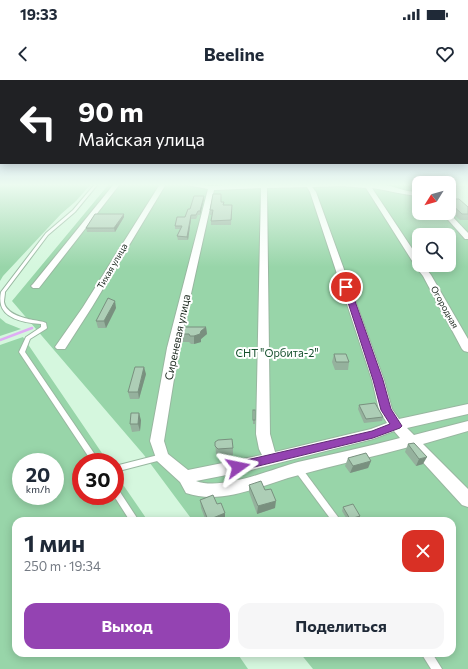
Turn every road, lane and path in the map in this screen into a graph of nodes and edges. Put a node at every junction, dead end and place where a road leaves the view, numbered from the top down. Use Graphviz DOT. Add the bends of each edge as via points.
graph roads {
  1 [pos="73,211"];
  2 [pos="95,211"];
  3 [pos="145,211"];
  4 [pos="205,211"];
  5 [pos="264,211"];
  6 [pos="320,211"];
  7 [pos="384,211"];
  8 [pos="452,220"];
  9 [pos="468,237"];
  10 [pos="36,286"];
  11 [pos="62,347"];
  12 [pos="468,349"];
  13 [pos="468,409"];
  14 [pos="396,426"];
  15 [pos="468,426"];
  16 [pos="412,442"];
  17 [pos="90,453"];
  18 [pos="162,457"];
  19 [pos="271,459"];
  20 [pos="124,467"];
  21 [pos="298,469"];
  22 [pos="185,477"];
  23 [pos="468,500"];
  24 [pos="124,504"];
  25 [pos="132,517"];
  26 [pos="334,517"];
  27 [pos="429,657"];
  28 [pos="437,669"];
  1 -- 17 [label="lane" via="47,234 3,292 2,304 19,319 43,323 44,328 28,338 22,352"];
  2 -- 10 [label="street"];
  3 -- 11 [label="street, Тихая улица"];
  4 -- 18 [label="street, Сиреневая улица" via="173,348 157,441"];
  5 -- 19 [label="street" via="263,434"];
  6 -- 14 [label="street" via="386,410"];
  7 -- 12 [label="street, Огородная" via="427,274"];
  8 -- 9 [label="street"];
  13 -- 14 [label="street"];
  14 -- 16 [label="street"];
  14 -- 19 [label="street"];
  15 -- 16 [label="street"];
  16 -- 21 [label="street"];
  16 -- 23 [label="street"];
  18 -- 20 [label="lane"];
  18 -- 22 [label="street"];
  19 -- 22 [label="street"];
  21 -- 22 [label="street" via="224,490 203,491 192,488"];
  21 -- 26 [label="lane"];
  24 -- 25 [label="lane"];
  27 -- 28 [label="lane"];
}
